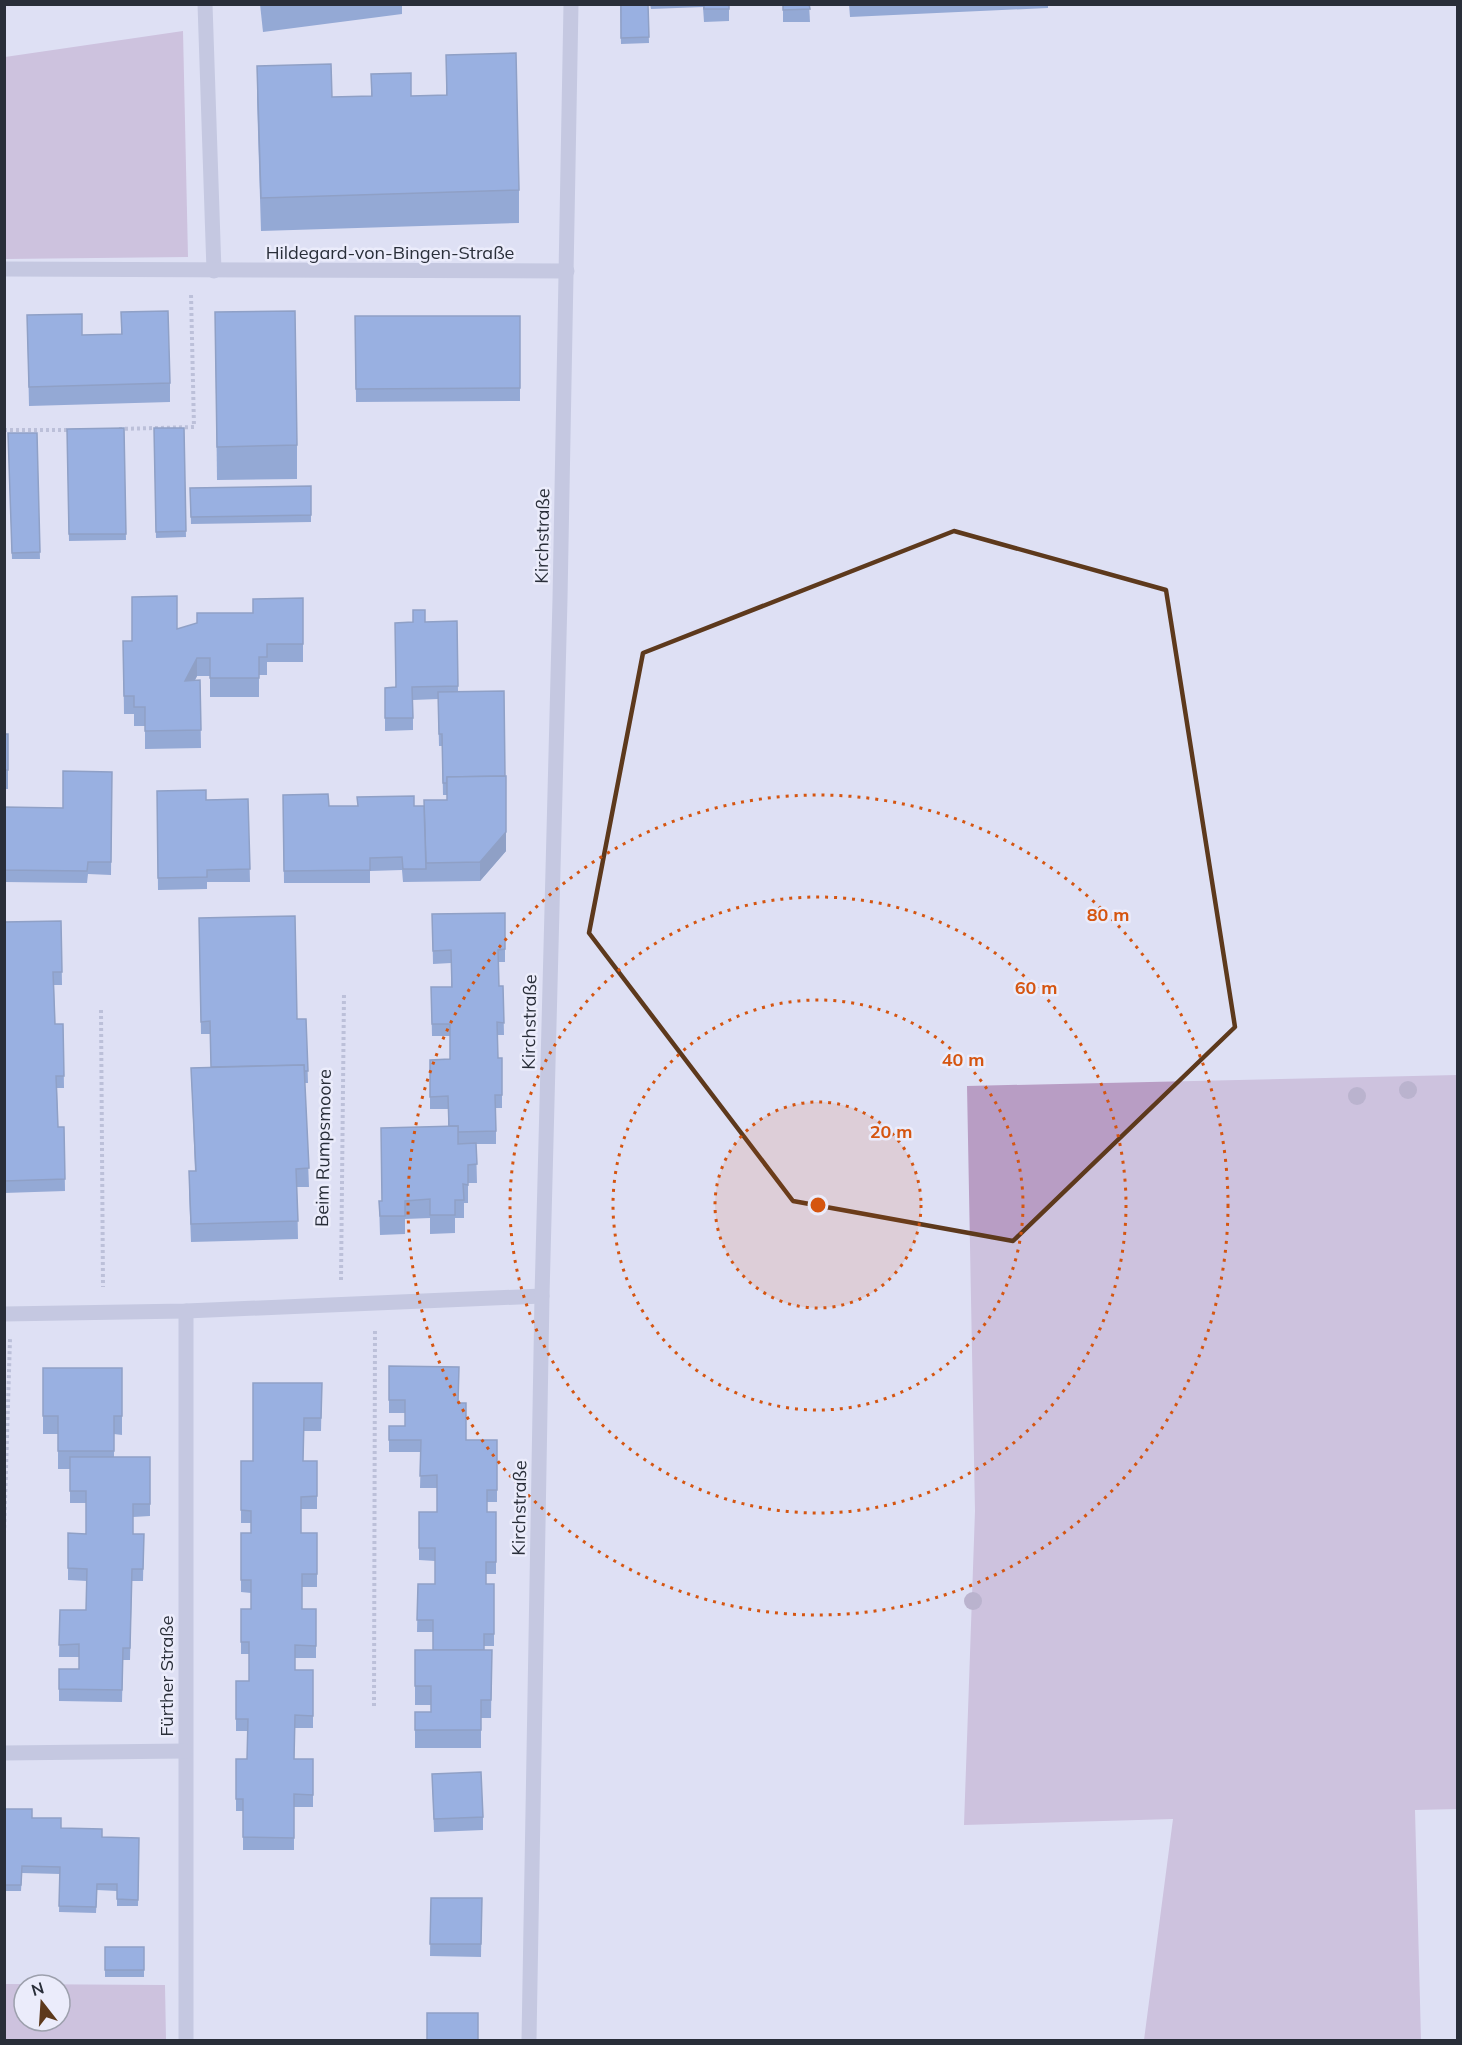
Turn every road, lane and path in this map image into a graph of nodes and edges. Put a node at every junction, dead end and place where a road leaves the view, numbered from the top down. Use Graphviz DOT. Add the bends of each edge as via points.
graph roads {
  1 [pos="205,4"];
  2 [pos="571,4"];
  3 [pos="4,269"];
  4 [pos="191,271"];
  5 [pos="214,271"];
  6 [pos="567,272"];
  7 [pos="116,429"];
  8 [pos="4,430"];
  9 [pos="74,430"];
  10 [pos="345,993"];
  11 [pos="101,1010"];
  12 [pos="542,1296"];
  13 [pos="375,1303"];
  14 [pos="340,1304"];
  15 [pos="186,1311"];
  16 [pos="103,1312"];
  17 [pos="7,1314"];
  18 [pos="4,1534"];
  19 [pos="374,1706"];
  20 [pos="185,1751"];
  21 [pos="4,1754"];
  22 [pos="186,2040"];
  23 [pos="529,2040"];
  1 -- 5 [label="street"];
  2 -- 6 [label="street, Kirchstraße"];
  3 -- 4 [label="street, Hildegard-von-Bingen-Straße"];
  4 -- 5 [label="street, Hildegard-von-Bingen-Straße"];
  4 -- 7 [label="path" via="194,427"];
  5 -- 6 [label="street, Hildegard-von-Bingen-Straße"];
  6 -- 12 [label="street, Kirchstraße"];
  8 -- 9 [label="path"];
  10 -- 14 [label="path, Beim Rumpsmoore"];
  11 -- 16 [label="path"];
  12 -- 13 [label="street"];
  12 -- 23 [label="street, Kirchstraße"];
  13 -- 14 [label="street"];
  13 -- 19 [label="path"];
  14 -- 15 [label="street"];
  15 -- 16 [label="street"];
  15 -- 20 [label="street, Fürther Straße"];
  16 -- 17 [label="street"];
  17 -- 18 [label="path"];
  20 -- 21 [label="street"];
  20 -- 22 [label="street, Fürther Straße"];
}
